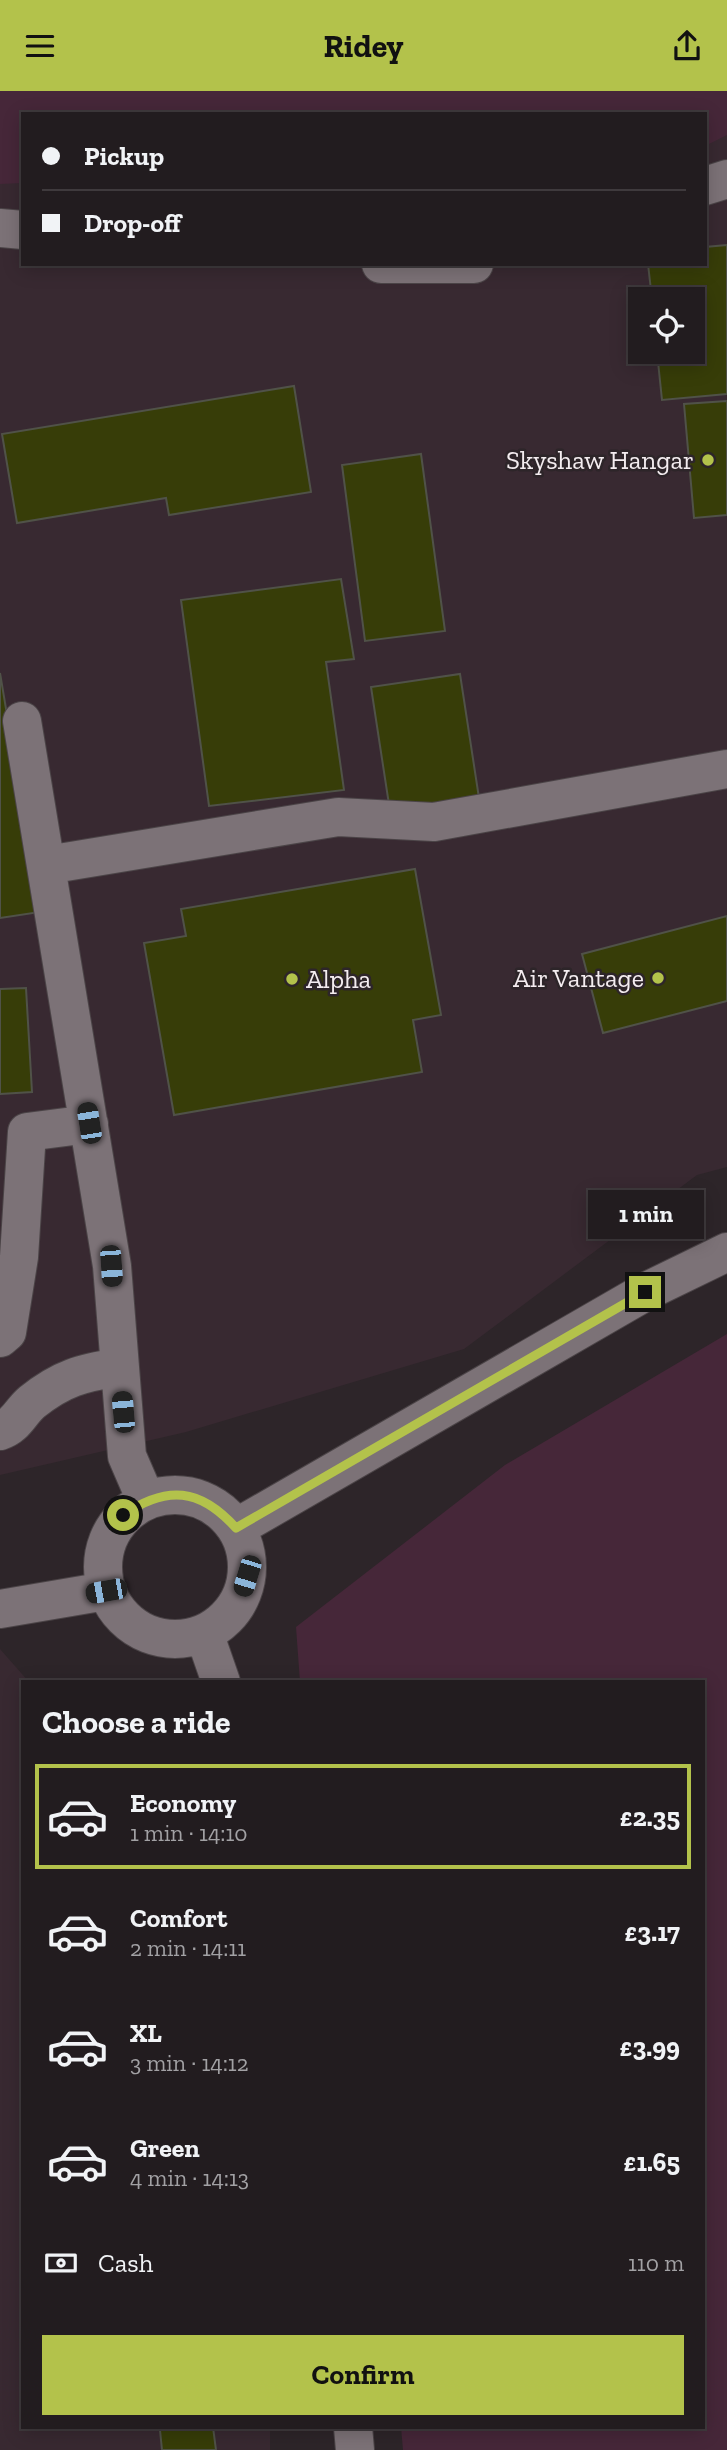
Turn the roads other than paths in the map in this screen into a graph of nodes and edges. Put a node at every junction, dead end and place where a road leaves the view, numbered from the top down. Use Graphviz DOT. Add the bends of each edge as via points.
graph roads {
  1 [pos="727,179"];
  2 [pos="707,185"];
  3 [pos="0,228"];
  4 [pos="21,230"];
  5 [pos="22,721"];
  6 [pos="727,769"];
  7 [pos="47,865"];
  8 [pos="89,1123"];
  9 [pos="727,1252"];
  10 [pos="0,1338"];
  11 [pos="119,1367"];
  12 [pos="0,1431"];
  13 [pos="146,1500"];
  14 [pos="236,1528"];
  15 [pos="106,1591"];
  16 [pos="0,1609"];
  17 [pos="204,1633"];
  18 [pos="220,1680"];
  19 [pos="354,2429"];
  20 [pos="355,2450"];
  1 -- 2 [label="street"];
  3 -- 4 [label="street"];
  5 -- 7 [label="street"];
  6 -- 7 [label="street" via="434,822 338,817"];
  7 -- 8 [label="street"];
  8 -- 10 [label="street" via="27,1132 19,1257 7,1332"];
  8 -- 11 [label="street" via="111,1266"];
  9 -- 14 [label="street" via="645,1292"];
  11 -- 12 [label="street" via="76,1374 30,1403 10,1428"];
  11 -- 13 [label="street" via="127,1457"];
  13 -- 14 [label="street" via="171,1494 196,1497 219,1509"];
  13 -- 15 [label="street" via="123,1515 108,1538 102,1564"];
  14 -- 17 [label="street" via="246,1551 247,1576 240,1599 225,1619"];
  15 -- 16 [label="street"];
  15 -- 17 [label="street" via="122,1616 146,1633 175,1639"];
  17 -- 18 [label="street"];
  19 -- 20 [label="street"];
}
